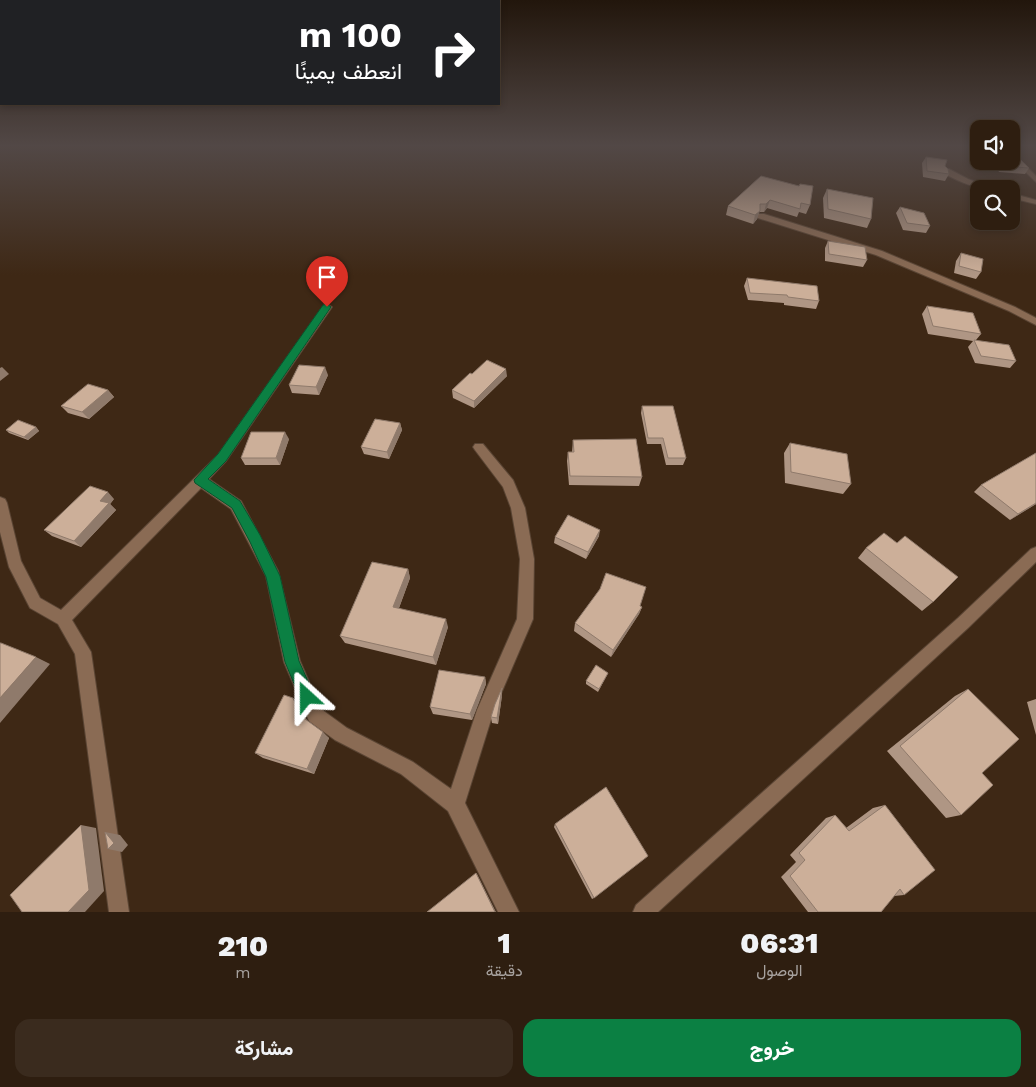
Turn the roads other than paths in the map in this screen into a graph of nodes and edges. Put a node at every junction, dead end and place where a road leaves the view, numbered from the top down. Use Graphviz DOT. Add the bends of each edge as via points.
graph roads {
  1 [pos="1020,198"];
  2 [pos="1036,202"];
  3 [pos="761,216"];
  4 [pos="327,307"];
  5 [pos="1036,322"];
  6 [pos="479,447"];
  7 [pos="200,480"];
  8 [pos="0,503"];
  9 [pos="1036,552"];
  10 [pos="63,619"];
  11 [pos="456,804"];
  12 [pos="118,912"];
  13 [pos="509,912"];
  14 [pos="643,912"];
  1 -- 2 [label="street"];
  3 -- 5 [label="street" via="879,253"];
  4 -- 7 [label="street" via="222,458"];
  6 -- 11 [label="street" via="508,484 518,508 527,559 525,619 486,710"];
  7 -- 10 [label="street"];
  7 -- 11 [label="street" via="236,505 255,539 273,576 292,662 315,715 341,734 407,768"];
  8 -- 10 [label="street" via="14,562 35,603"];
  9 -- 14 [label="street" via="963,623"];
  10 -- 12 [label="street" via="83,652"];
  11 -- 13 [label="street"];
}
